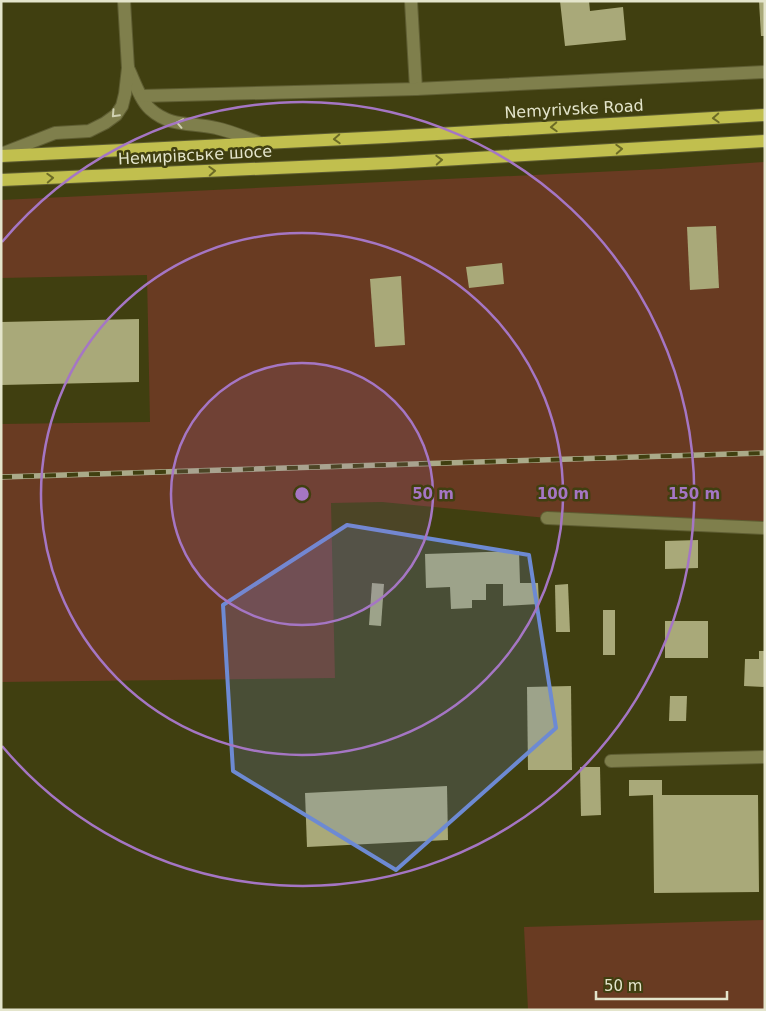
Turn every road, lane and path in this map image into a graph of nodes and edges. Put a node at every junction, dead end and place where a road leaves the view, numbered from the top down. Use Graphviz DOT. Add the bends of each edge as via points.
graph roads {
  1 [pos="124,1"];
  2 [pos="411,1"];
  3 [pos="128,68"];
  4 [pos="765,72"];
  5 [pos="416,89"];
  6 [pos="141,96"];
  7 [pos="765,115"];
  8 [pos="765,141"];
  9 [pos="260,143"];
  10 [pos="1,155"];
  11 [pos="1,180"];
  12 [pos="547,518"];
  13 [pos="765,528"];
  14 [pos="765,757"];
  15 [pos="611,761"];
  1 -- 3 [label="street"];
  2 -- 5 [label="street"];
  3 -- 6 [label="street"];
  3 -- 10 [label="street, one-way" via="122,106 105,123 89,130 55,133"];
  4 -- 5 [label="street"];
  5 -- 6 [label="street"];
  9 -- 6 [label="street, one-way" via="216,128 176,124 149,108"];
  7 -- 9 [label="main road, Nemyrivske Road, one-way"];
  11 -- 8 [label="main road, one-way" via="390,163"];
  9 -- 10 [label="main road, Немирівське шосе"];
  12 -- 13 [label="street"];
  14 -- 15 [label="street"];
}
